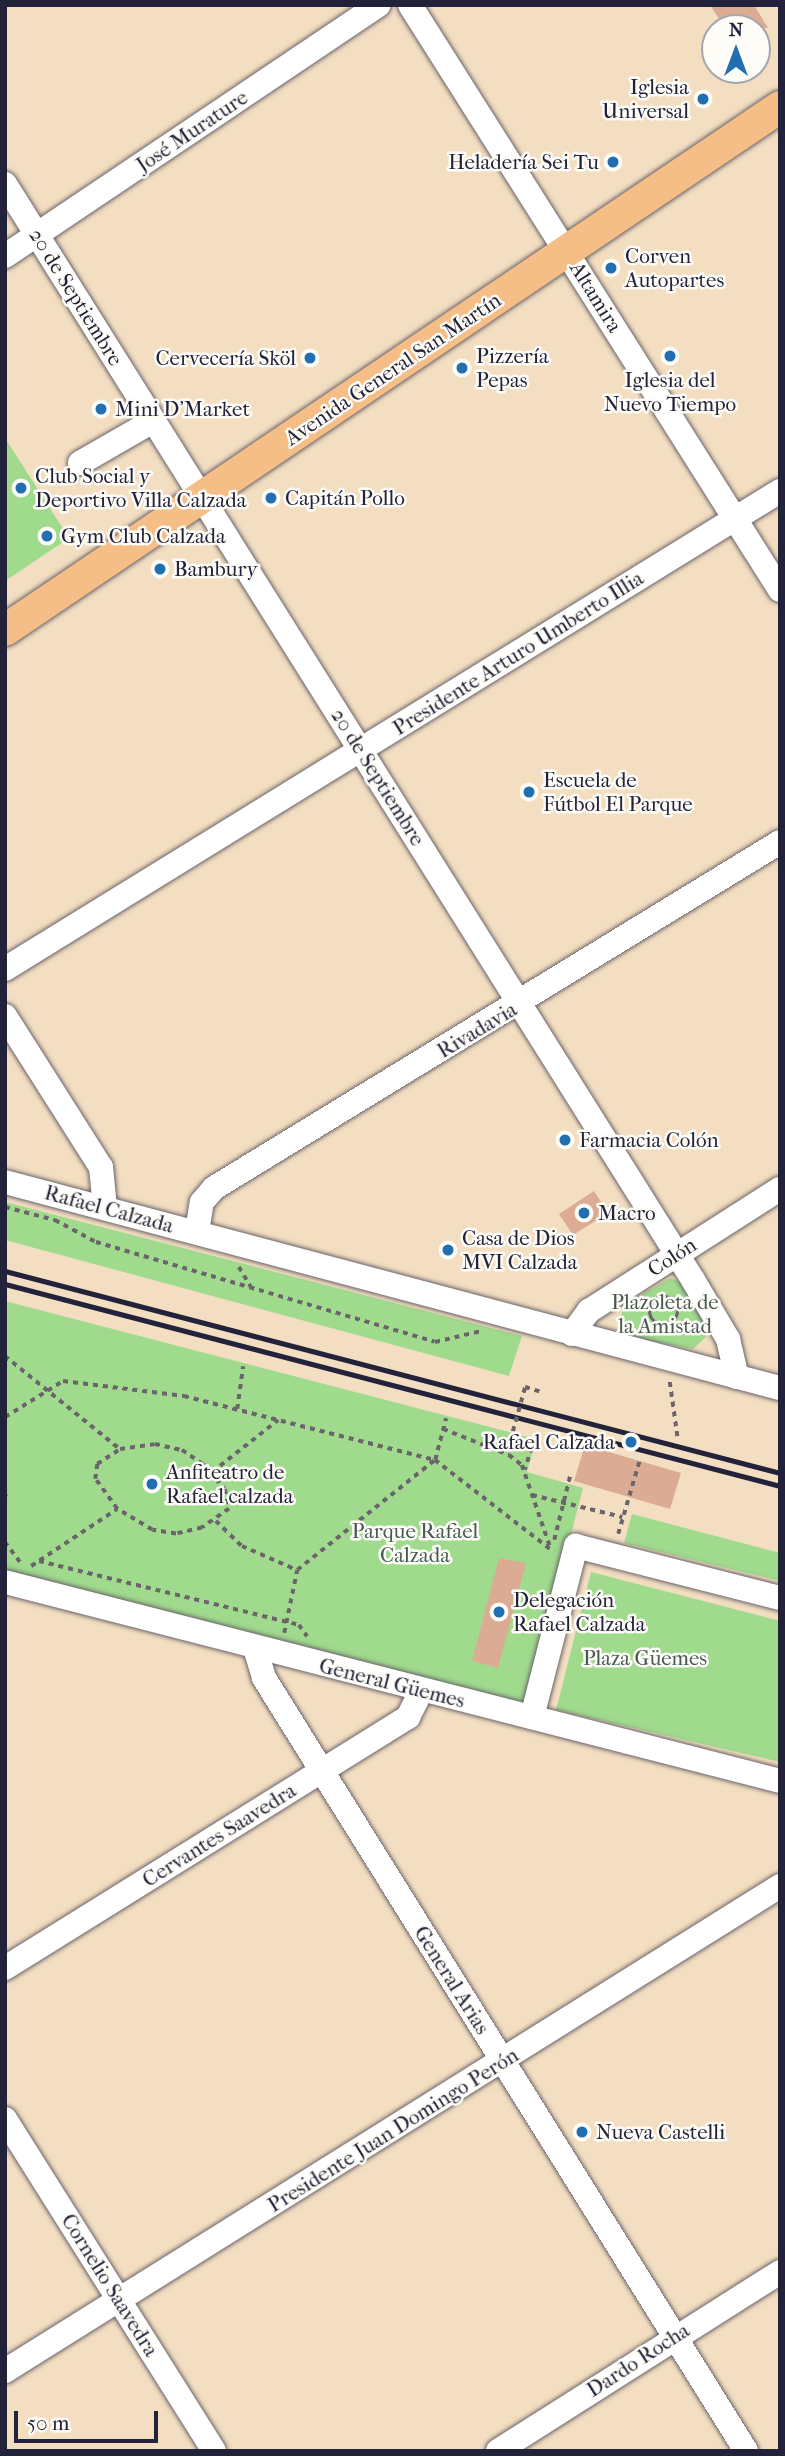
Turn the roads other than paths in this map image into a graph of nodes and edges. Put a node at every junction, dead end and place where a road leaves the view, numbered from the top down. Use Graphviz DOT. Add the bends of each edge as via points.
graph roads {
  1 [pos="378,5"];
  2 [pos="410,5"];
  3 [pos="780,107"];
  4 [pos="5,184"];
  5 [pos="37,234"];
  6 [pos="567,251"];
  7 [pos="5,256"];
  8 [pos="153,421"];
  9 [pos="80,463"];
  10 [pos="780,491"];
  11 [pos="202,497"];
  12 [pos="735,518"];
  13 [pos="780,590"];
  14 [pos="5,630"];
  15 [pos="361,750"];
  16 [pos="780,842"];
  17 [pos="5,969"];
  18 [pos="518,1005"];
  19 [pos="5,1016"];
  20 [pos="5,1182"];
  21 [pos="780,1189"];
  22 [pos="105,1208"];
  23 [pos="197,1232"];
  24 [pos="677,1254"];
  25 [pos="572,1334"];
  26 [pos="737,1377"];
  27 [pos="780,1388"];
  28 [pos="5,1582"];
  29 [pos="780,1598"];
  30 [pos="255,1648"];
  31 [pos="421,1691"];
  32 [pos="532,1717"];
  33 [pos="322,1771"];
  34 [pos="780,1781"];
  35 [pos="780,1886"];
  36 [pos="5,1968"];
  37 [pos="502,2061"];
  38 [pos="5,2119"];
  39 [pos="780,2272"];
  40 [pos="120,2300"];
  41 [pos="674,2337"];
  42 [pos="5,2371"];
  43 [pos="214,2451"];
  44 [pos="498,2451"];
  45 [pos="746,2451"];
  1 -- 5 [label="street, José Murature"];
  2 -- 6 [label="street, Altamira"];
  3 -- 6 [label="main road, Avenida General San Martín"];
  4 -- 5 [label="street, 20 de Septiembre"];
  5 -- 7 [label="street, José Murature"];
  5 -- 8 [label="street, 20 de Septiembre"];
  6 -- 11 [label="main road, Avenida General San Martín"];
  6 -- 12 [label="street, Altamira"];
  8 -- 9 [label="street"];
  8 -- 11 [label="street, 20 de Septiembre"];
  10 -- 12 [label="street, Presidente Arturo Umberto Illia"];
  11 -- 14 [label="main road, Avenida General San Martín"];
  11 -- 15 [label="street, 20 de Septiembre"];
  12 -- 13 [label="street, Altamira"];
  12 -- 15 [label="street, Presidente Arturo Umberto Illia"];
  15 -- 17 [label="street, Presidente Arturo Umberto Illia"];
  15 -- 18 [label="street, 20 de Septiembre"];
  16 -- 18 [label="street, Rivadavia"];
  18 -- 23 [label="street, Rivadavia" via="214,1188 202,1202"];
  18 -- 24 [label="street, 20 de Septiembre"];
  19 -- 22 [label="street" via="101,1167"];
  20 -- 22 [label="street, Rafael Calzada"];
  21 -- 24 [label="street, Colón"];
  22 -- 23 [label="street, Rafael Calzada"];
  23 -- 25 [label="street, Rafael Calzada"];
  24 -- 25 [label="street, Colón" via="589,1311"];
  24 -- 26 [label="street, 20 de Septiembre" via="728,1339"];
  25 -- 26 [label="street, Rafael Calzada"];
  26 -- 27 [label="street, Rafael Calzada"];
  28 -- 30 [label="street, General Güemes"];
  29 -- 32 [label="street" via="612,1556 565,1558"];
  30 -- 31 [label="street, General Güemes"];
  30 -- 33 [label="street, General Arias" via="264,1678"];
  31 -- 32 [label="street, General Güemes"];
  31 -- 33 [label="street, Cervantes Saavedra" via="408,1717"];
  32 -- 34 [label="street, General Güemes"];
  33 -- 36 [label="street, Cervantes Saavedra"];
  33 -- 37 [label="street, General Arias"];
  35 -- 37 [label="street, Presidente Juan Domingo Perón"];
  37 -- 40 [label="street, Presidente Juan Domingo Perón"];
  37 -- 41 [label="street, General Arias"];
  38 -- 40 [label="street, Cornelio Saavedra"];
  39 -- 41 [label="street, Dardo Rocha"];
  40 -- 42 [label="street, Presidente Juan Domingo Perón"];
  40 -- 43 [label="street, Cornelio Saavedra"];
  41 -- 44 [label="street, Dardo Rocha"];
  41 -- 45 [label="street, General Arias"];
}
